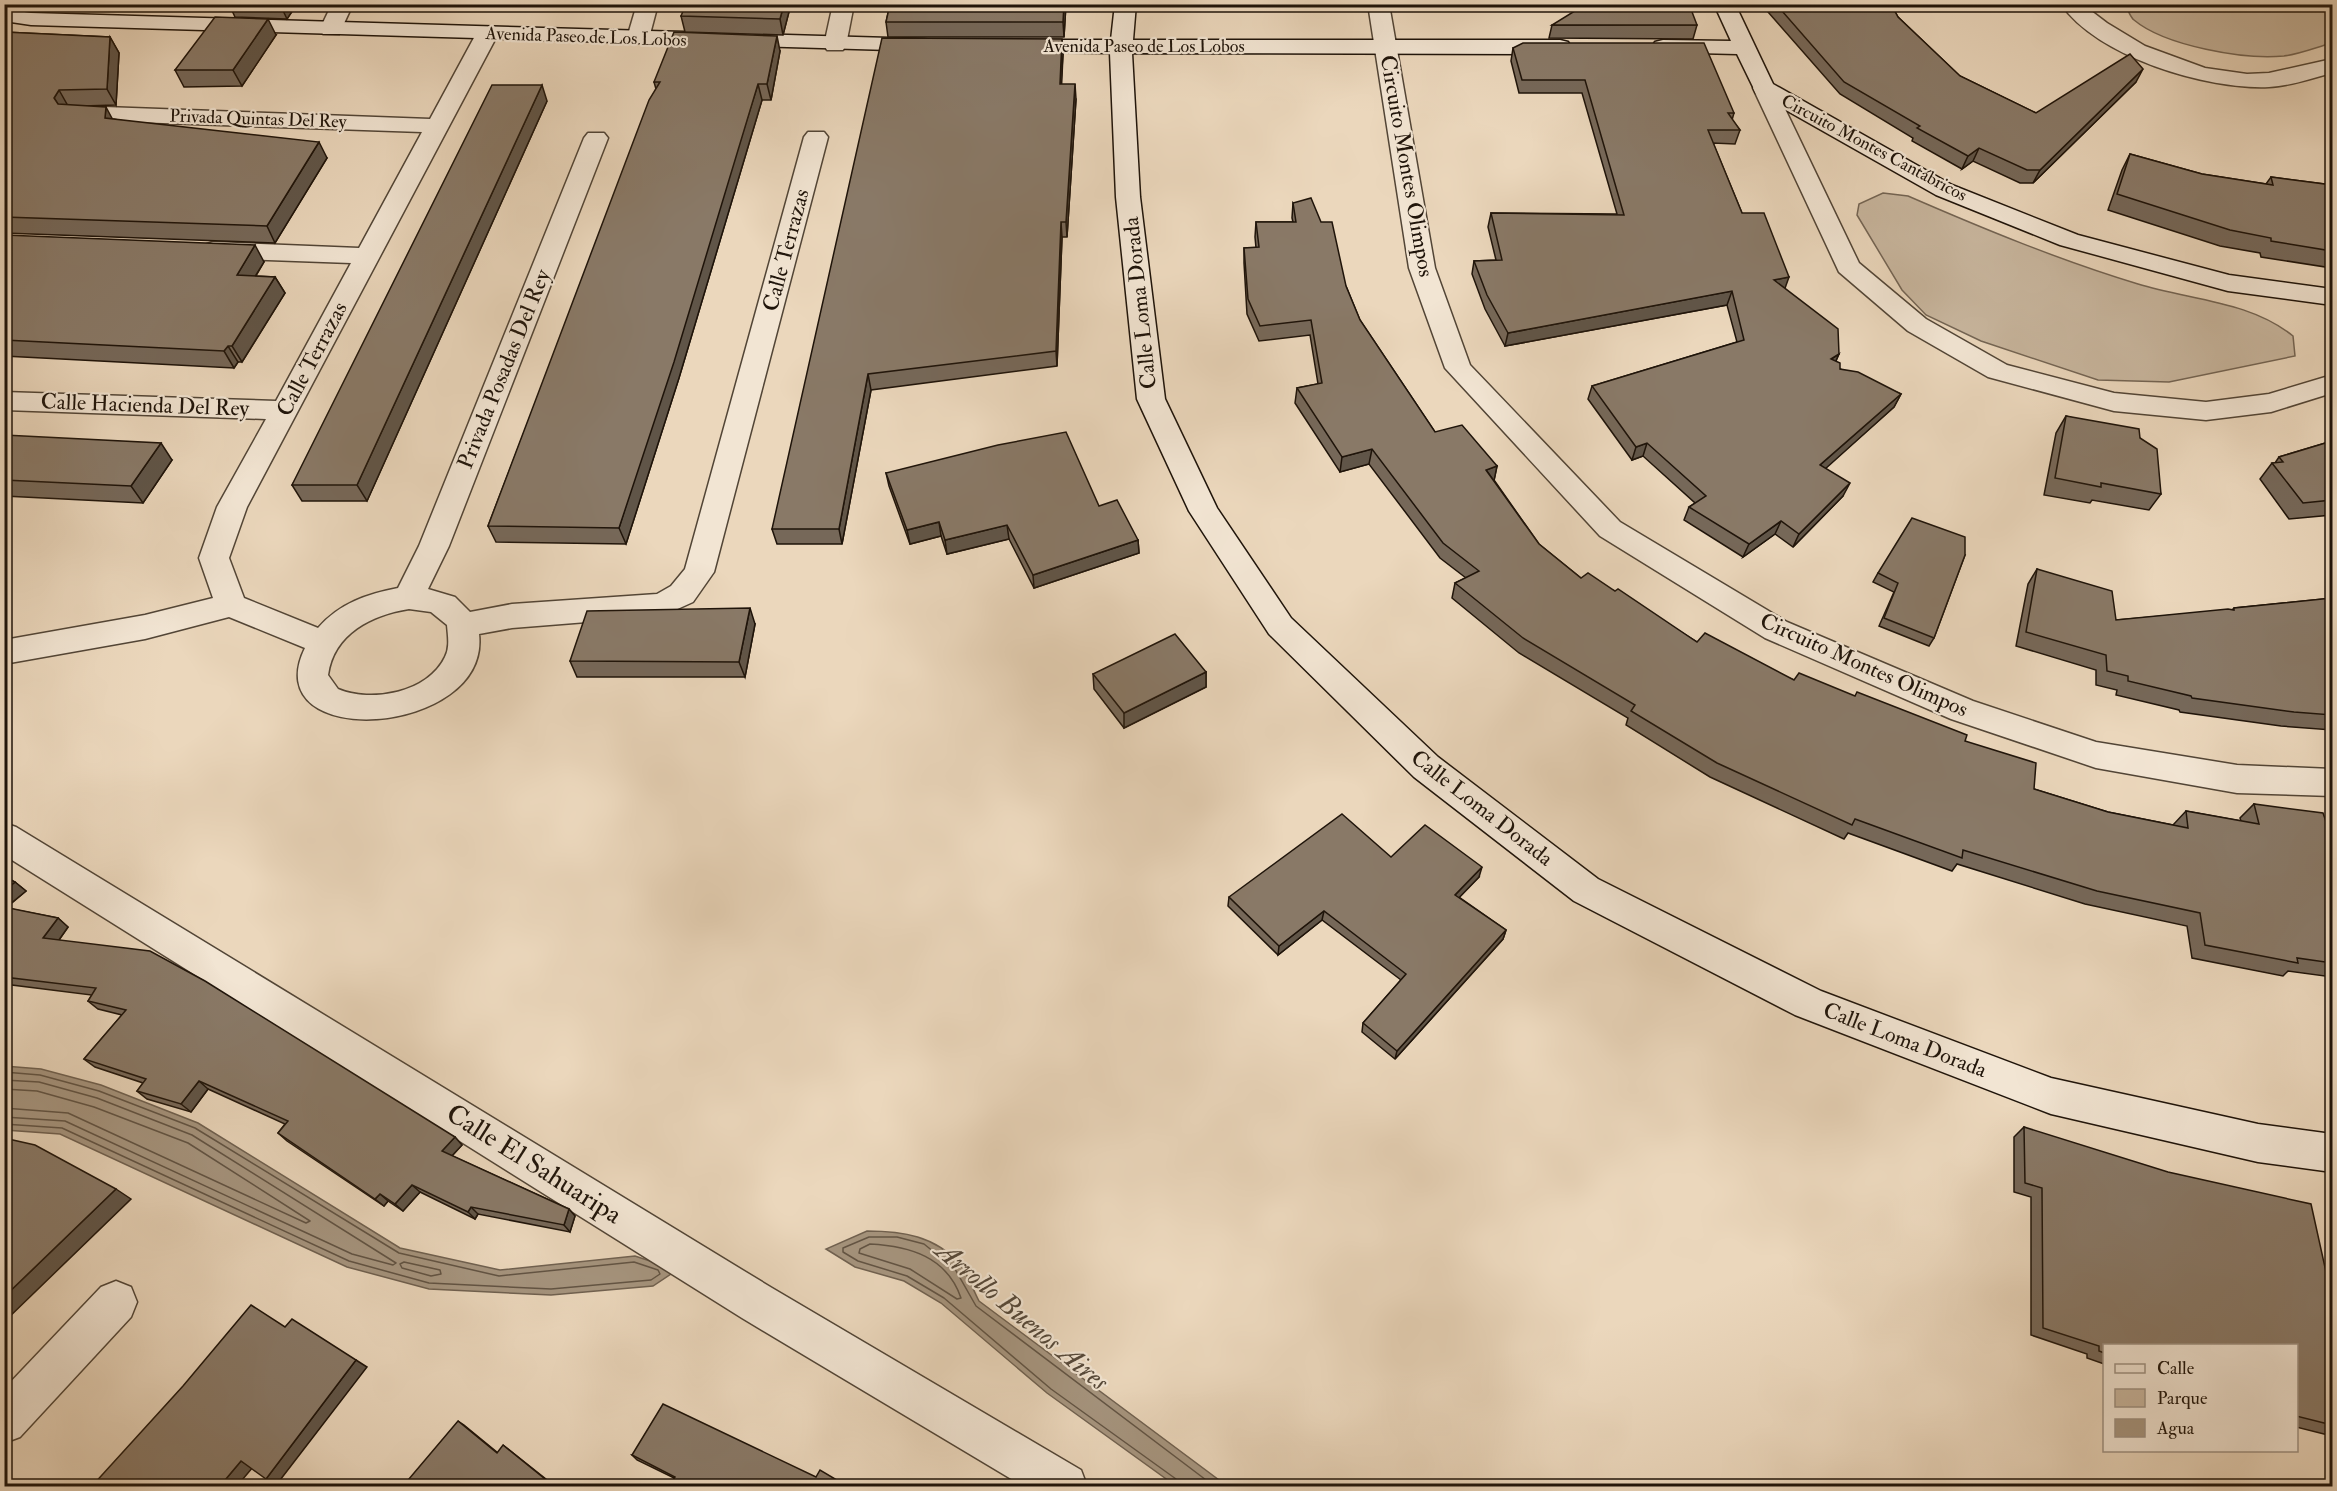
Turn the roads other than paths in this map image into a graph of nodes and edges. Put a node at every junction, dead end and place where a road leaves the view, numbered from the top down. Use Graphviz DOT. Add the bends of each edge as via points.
graph roads {
  1 [pos="343,4"];
  2 [pos="648,4"];
  3 [pos="844,4"];
  4 [pos="1126,4"];
  5 [pos="1378,4"];
  6 [pos="1724,4"];
  7 [pos="2071,4"];
  8 [pos="4,15"];
  9 [pos="330,28"];
  10 [pos="487,33"];
  11 [pos="638,38"];
  12 [pos="835,45"];
  13 [pos="942,45"];
  14 [pos="1002,46"];
  15 [pos="1121,46"];
  16 [pos="1385,46"];
  17 [pos="1577,47"];
  18 [pos="1637,47"];
  19 [pos="1745,48"];
  20 [pos="2332,66"];
  21 [pos="1764,88"];
  22 [pos="77,113"];
  23 [pos="438,126"];
  24 [pos="816,137"];
  25 [pos="596,138"];
  26 [pos="190,249"];
  27 [pos="368,256"];
  28 [pos="2332,297"];
  29 [pos="2332,384"];
  30 [pos="4,400"];
  31 [pos="285,410"];
  32 [pos="409,598"];
  33 [pos="231,604"];
  34 [pos="462,625"];
  35 [pos="322,642"];
  36 [pos="4,652"];
  37 [pos="2332,783"];
  38 [pos="4,837"];
  39 [pos="2332,1153"];
  40 [pos="116,1302"];
  41 [pos="4,1421"];
  42 [pos="1065,1486"];
  1 -- 9 [label="street"];
  2 -- 11 [label="street"];
  3 -- 12 [label="street"];
  4 -- 15 [label="street, Calle Loma Dorada"];
  5 -- 16 [label="street, Circuito Montes Olimpos"];
  6 -- 19 [label="street, Circuito Montes Cantábricos"];
  7 -- 20 [label="street" via="2076,13 2120,42 2174,66 2226,78 2270,80"];
  8 -- 9 [label="street, Avenida Paseo de Los Lobos"];
  9 -- 10 [label="street, Avenida Paseo de Los Lobos"];
  10 -- 11 [label="street, Avenida Paseo de Los Lobos"];
  10 -- 23 [label="street, Calle Terrazas"];
  11 -- 12 [label="street, Avenida Paseo de Los Lobos"];
  12 -- 13 [label="street, Avenida Paseo de Los Lobos"];
  14 -- 15 [label="street, Avenida Paseo de Los Lobos"];
  15 -- 16 [label="street, Avenida Paseo de Los Lobos"];
  15 -- 39 [label="street, Calle Loma Dorada" via="1128,197 1151,399 1204,511 1280,626 1426,767 1586,890 1808,1003 2051,1096 2258,1143"];
  16 -- 17 [label="street, Avenida Paseo de Los Lobos"];
  16 -- 37 [label="street, Circuito Montes Olimpos" via="1422,268 1458,368 1610,530 1776,630 1962,710 2096,755 2238,779"];
  18 -- 19 [label="street"];
  19 -- 21 [label="street, Circuito Montes Cantábricos"];
  21 -- 28 [label="street, Circuito Montes Cantábricos" via="1944,190 2069,240 2228,283"];
  21 -- 29 [label="street, Circuito Montes Cantábricos" via="1848,267 1917,325 1998,371 2114,402 2206,411 2271,403"];
  22 -- 23 [label="street, Privada Quintas Del Rey"];
  23 -- 27 [label="street, Calle Terrazas"];
  24 -- 34 [label="street, Calle Terrazas" via="699,572 682,594 662,605 512,616"];
  25 -- 32 [label="street, Privada Posadas Del Rey" via="434,546"];
  26 -- 27 [label="street"];
  27 -- 31 [label="street, Calle Terrazas"];
  30 -- 31 [label="street, Calle Hacienda Del Rey"];
  31 -- 33 [label="street, Calle Terrazas" via="232,507 214,558"];
  32 -- 34 [label="street" via="438,603 459,616"];
  32 -- 35 [label="street" via="359,611"];
  33 -- 35 [label="street"];
  33 -- 36 [label="street" via="145,627"];
  34 -- 35 [label="street" via="466,638 462,656 450,674 432,690 409,702 383,708 358,710 337,704 321,693 313,678 314,661"];
  38 -- 42 [label="street, Calle El Sahuaripa" via="757,1303"];
  40 -- 41 [label="street"];
}
